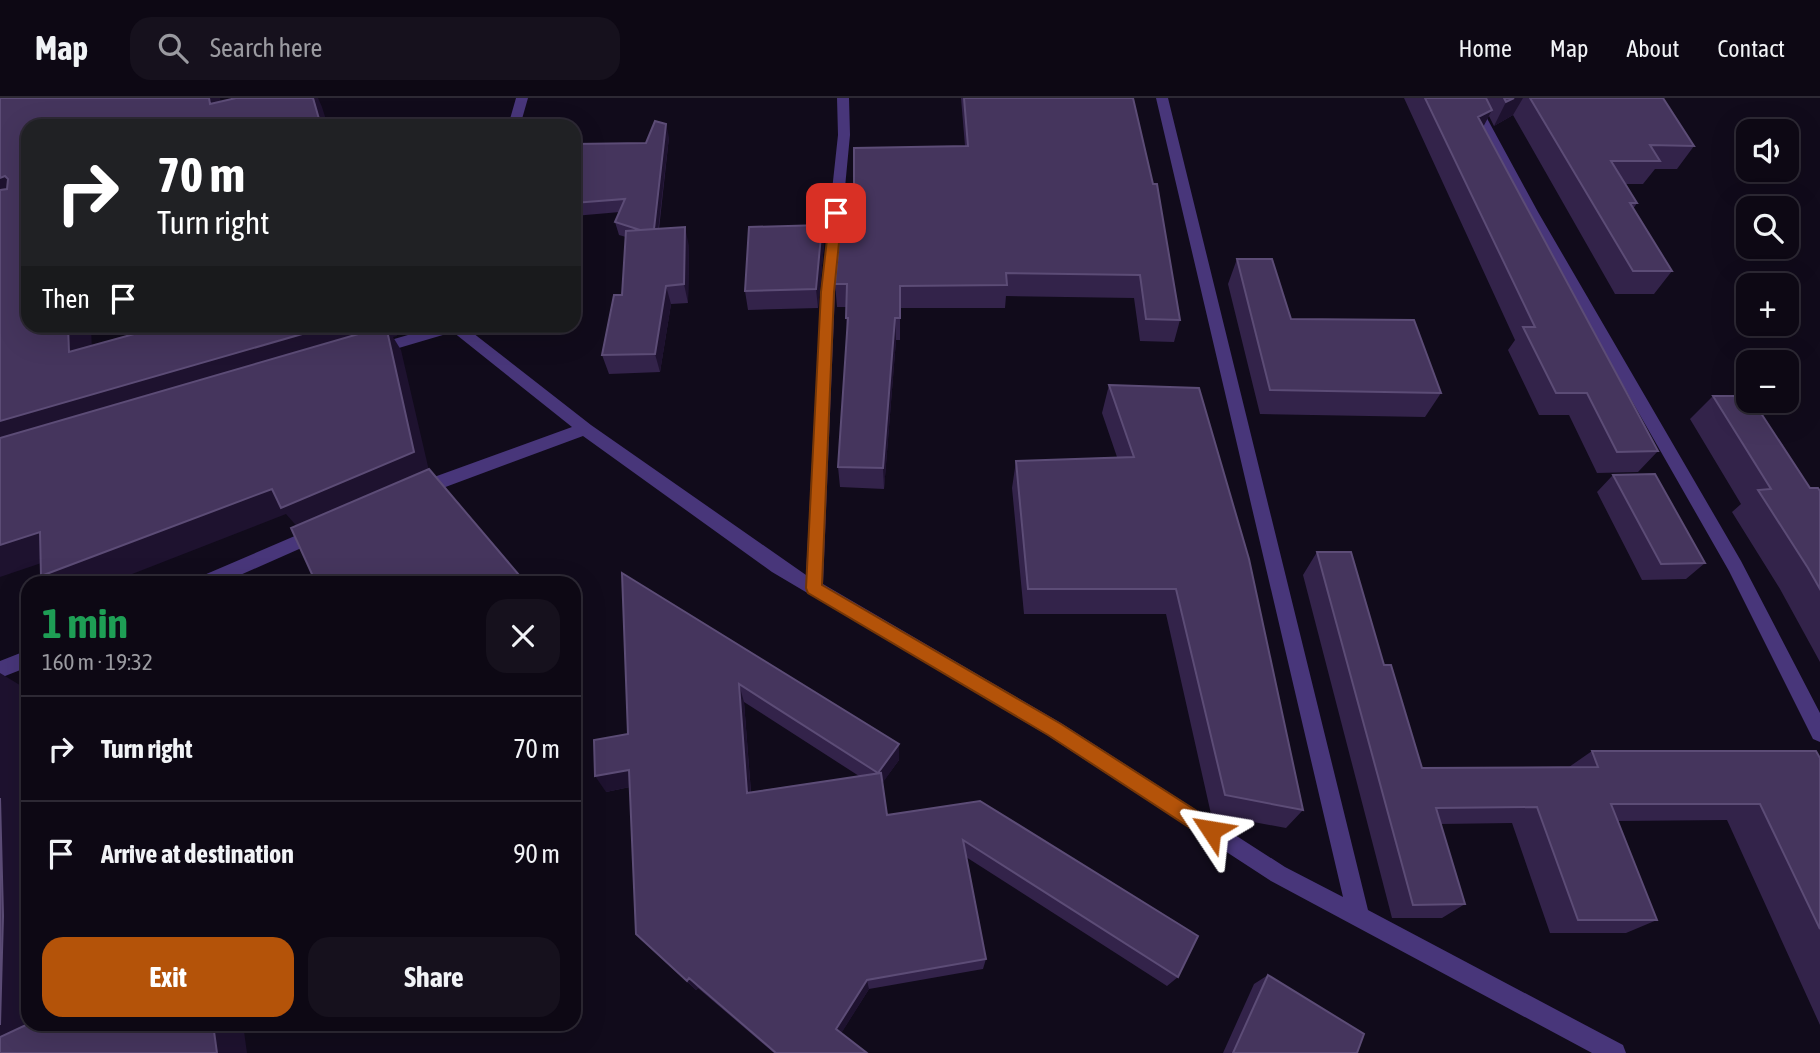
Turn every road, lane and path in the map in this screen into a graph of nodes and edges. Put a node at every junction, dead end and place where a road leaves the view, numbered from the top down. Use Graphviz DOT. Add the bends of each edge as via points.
graph roads {
  1 [pos="522,98"];
  2 [pos="843,98"];
  3 [pos="1162,98"];
  4 [pos="1470,98"];
  5 [pos="516,119"];
  6 [pos="432,333"];
  7 [pos="464,333"];
  8 [pos="362,354"];
  9 [pos="585,429"];
  10 [pos="405,496"];
  11 [pos="329,528"];
  12 [pos="219,576"];
  13 [pos="814,588"];
  14 [pos="21,661"];
  15 [pos="0,670"];
  16 [pos="1820,733"];
  17 [pos="1359,918"];
  18 [pos="1615,1053"];
  1 -- 5 [label="street"];
  2 -- 13 [label="street" via="844,135 828,292"];
  3 -- 17 [label="street"];
  4 -- 16 [label="street" via="1735,566"];
  6 -- 8 [label="street"];
  7 -- 9 [label="street"];
  9 -- 10 [label="street"];
  9 -- 13 [label="street"];
  11 -- 12 [label="street"];
  13 -- 17 [label="street" via="1054,729 1278,874"];
  14 -- 15 [label="street"];
  17 -- 18 [label="street"];
}
